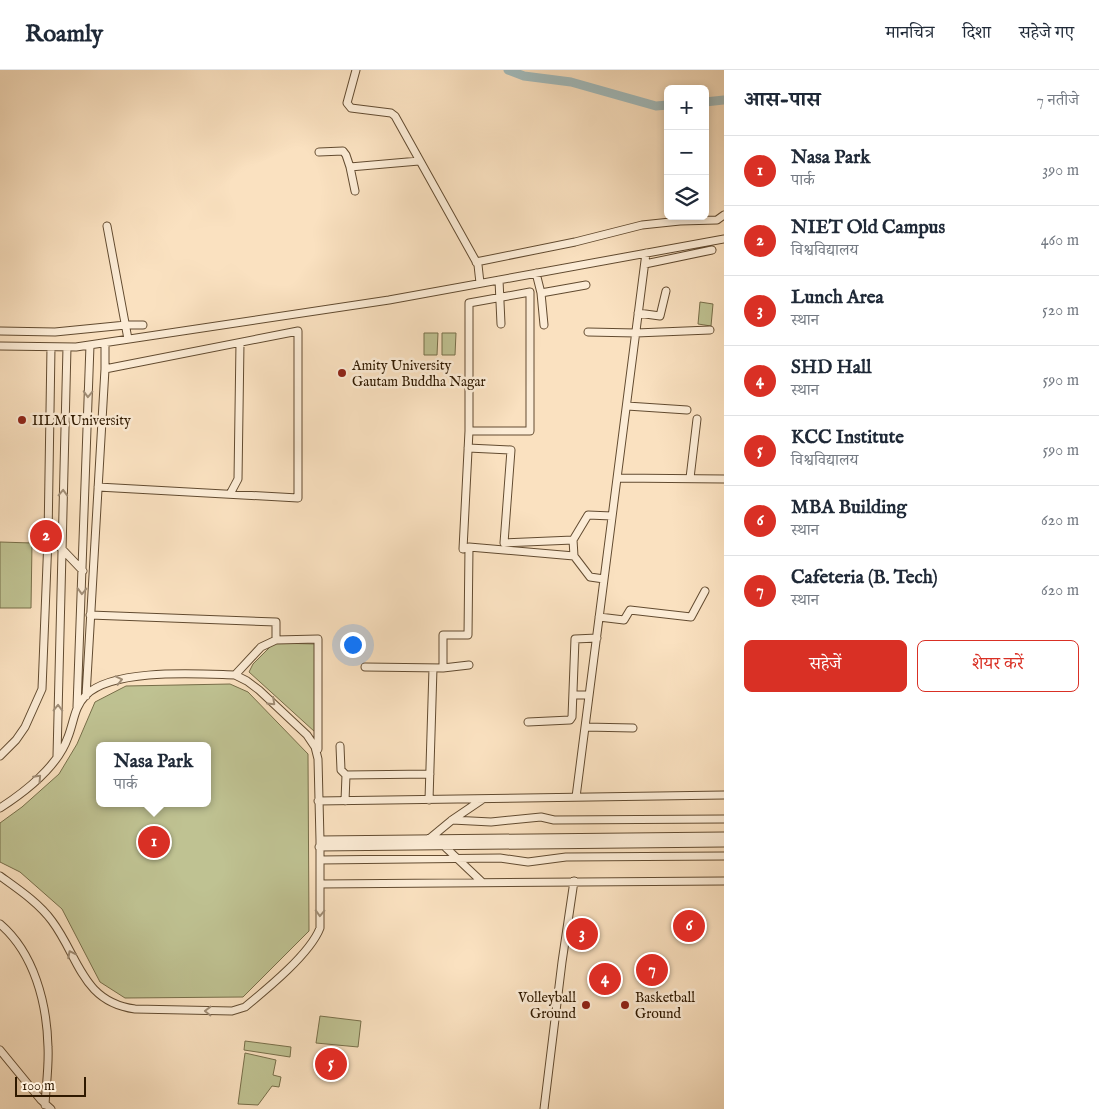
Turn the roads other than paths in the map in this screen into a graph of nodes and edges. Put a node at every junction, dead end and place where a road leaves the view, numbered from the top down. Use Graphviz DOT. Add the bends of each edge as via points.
graph roads {
  1 [pos="356,70"];
  2 [pos="319,152"];
  3 [pos="419,162"];
  4 [pos="350,167"];
  5 [pos="355,191"];
  6 [pos="724,215"];
  7 [pos="107,226"];
  8 [pos="724,239"];
  9 [pos="712,250"];
  10 [pos="646,253"];
  11 [pos="476,262"];
  12 [pos="645,264"];
  13 [pos="536,273"];
  14 [pos="498,280"];
  15 [pos="480,283"];
  16 [pos="586,285"];
  17 [pos="666,291"];
  18 [pos="541,293"];
  19 [pos="499,296"];
  20 [pos="638,313"];
  21 [pos="126,324"];
  22 [pos="500,324"];
  23 [pos="143,325"];
  24 [pos="544,325"];
  25 [pos="710,330"];
  26 [pos="0,331"];
  27 [pos="588,332"];
  28 [pos="636,333"];
  29 [pos="128,339"];
  30 [pos="105,343"];
  31 [pos="240,343"];
  32 [pos="90,345"];
  33 [pos="0,346"];
  34 [pos="51,347"];
  35 [pos="67,347"];
  36 [pos="105,369"];
  37 [pos="626,406"];
  38 [pos="688,410"];
  39 [pos="697,419"];
  40 [pos="469,431"];
  41 [pos="468,448"];
  42 [pos="617,478"];
  43 [pos="690,478"];
  44 [pos="724,478"];
  45 [pos="98,487"];
  46 [pos="230,494"];
  47 [pos="612,516"];
  48 [pos="48,538"];
  49 [pos="573,540"];
  50 [pos="61,548"];
  51 [pos="463,549"];
  52 [pos="574,556"];
  53 [pos="83,571"];
  54 [pos="604,579"];
  55 [pos="705,592"];
  56 [pos="90,615"];
  57 [pos="600,617"];
  58 [pos="597,638"];
  59 [pos="276,640"];
  60 [pos="469,665"];
  61 [pos="365,667"];
  62 [pos="433,668"];
  63 [pos="443,668"];
  64 [pos="235,675"];
  65 [pos="573,695"];
  66 [pos="590,695"];
  67 [pos="86,696"];
  68 [pos="78,707"];
  69 [pos="528,722"];
  70 [pos="585,727"];
  71 [pos="633,728"];
  72 [pos="340,746"];
  73 [pos="0,756"];
  74 [pos="57,757"];
  75 [pos="318,759"];
  76 [pos="430,774"];
  77 [pos="346,775"];
  78 [pos="724,795"];
  79 [pos="576,797"];
  80 [pos="483,799"];
  81 [pos="429,800"];
  82 [pos="318,801"];
  83 [pos="344,801"];
  84 [pos="0,808"];
  85 [pos="724,819"];
  86 [pos="452,820"];
  87 [pos="724,836"];
  88 [pos="428,839"];
  89 [pos="320,843"];
  90 [pos="724,843"];
  91 [pos="443,845"];
  92 [pos="724,856"];
  93 [pos="458,859"];
  94 [pos="320,860"];
  95 [pos="0,876"];
  96 [pos="574,881"];
  97 [pos="724,881"];
  98 [pos="482,882"];
  99 [pos="320,884"];
  100 [pos="0,924"];
  101 [pos="0,1050"];
  102 [pos="48,1107"];
  103 [pos="544,1109"];
  1 -- 3 [label="street" via="347,103 349,106 395,116"];
  2 -- 4 [label="street" via="343,151"];
  3 -- 4 [label="street"];
  3 -- 11 [label="street"];
  4 -- 5 [label="street"];
  6 -- 11 [label="street" via="717,220 642,226"];
  7 -- 21 [label="street"];
  8 -- 10 [label="street"];
  9 -- 12 [label="street"];
  10 -- 12 [label="street"];
  10 -- 13 [label="street"];
  11 -- 15 [label="street"];
  12 -- 20 [label="street"];
  13 -- 14 [label="street"];
  13 -- 18 [label="street"];
  14 -- 15 [label="street"];
  14 -- 19 [label="street"];
  15 -- 29 [label="street"];
  16 -- 18 [label="street"];
  17 -- 20 [label="street" via="660,316"];
  18 -- 24 [label="street"];
  19 -- 22 [label="street"];
  19 -- 40 [label="street" via="470,303"];
  19 -- 40 [label="street" via="530,292 530,431"];
  20 -- 28 [label="street"];
  21 -- 23 [label="street"];
  21 -- 26 [label="street" via="55,332"];
  21 -- 29 [label="street"];
  25 -- 28 [label="street"];
  27 -- 28 [label="street"];
  28 -- 37 [label="street"];
  29 -- 30 [label="street"];
  30 -- 32 [label="street"];
  30 -- 36 [label="street"];
  31 -- 36 [label="street"];
  31 -- 46 [label="street" via="238,479"];
  31 -- 46 [label="street" via="298,331 298,498"];
  32 -- 35 [label="street"];
  32 -- 53 [label="street, one-way"];
  33 -- 34 [label="street"];
  34 -- 35 [label="street"];
  34 -- 48 [label="street"];
  50 -- 35 [label="street, one-way"];
  36 -- 45 [label="street"];
  37 -- 38 [label="street"];
  37 -- 42 [label="street"];
  39 -- 43 [label="street"];
  40 -- 41 [label="street"];
  41 -- 49 [label="street" via="511,450 504,543"];
  41 -- 51 [label="street"];
  42 -- 43 [label="street"];
  42 -- 47 [label="street"];
  43 -- 44 [label="street"];
  45 -- 46 [label="street"];
  45 -- 56 [label="street"];
  47 -- 49 [label="street" via="588,515"];
  47 -- 54 [label="street"];
  48 -- 50 [label="street"];
  48 -- 73 [label="street" via="42,689 25,727"];
  49 -- 52 [label="street"];
  50 -- 53 [label="street"];
  74 -- 50 [label="street, one-way"];
  52 -- 54 [label="street" via="590,577"];
  52 -- 63 [label="street" via="469,547 468,635 443,635"];
  53 -- 68 [label="street, one-way"];
  54 -- 57 [label="street"];
  55 -- 57 [label="street" via="691,617 630,610 624,620"];
  56 -- 59 [label="street" via="276,622"];
  56 -- 67 [label="street"];
  57 -- 58 [label="street"];
  58 -- 65 [label="street" via="575,639"];
  58 -- 66 [label="street"];
  59 -- 64 [label="street" via="260,647"];
  59 -- 75 [label="street" via="318,639"];
  60 -- 63 [label="street"];
  61 -- 62 [label="street"];
  62 -- 63 [label="street"];
  62 -- 76 [label="street"];
  67 -- 64 [label="street, one-way" via="106,683 139,676"];
  64 -- 75 [label="street, one-way" via="259,690 307,735 316,747"];
  65 -- 66 [label="street"];
  65 -- 69 [label="street" via="570,720"];
  66 -- 70 [label="street"];
  67 -- 68 [label="street"];
  68 -- 74 [label="street" via="68,738"];
  70 -- 71 [label="street"];
  70 -- 79 [label="street"];
  72 -- 77 [label="street" via="341,770"];
  84 -- 74 [label="street, one-way" via="36,782"];
  75 -- 82 [label="street"];
  76 -- 77 [label="street"];
  76 -- 81 [label="street"];
  77 -- 83 [label="street"];
  78 -- 79 [label="street"];
  79 -- 80 [label="street"];
  80 -- 81 [label="street"];
  80 -- 86 [label="street"];
  81 -- 83 [label="street"];
  82 -- 83 [label="street"];
  82 -- 89 [label="street"];
  85 -- 86 [label="street"];
  86 -- 88 [label="street"];
  87 -- 88 [label="street"];
  88 -- 89 [label="street"];
  89 -- 91 [label="street"];
  89 -- 94 [label="street"];
  90 -- 91 [label="street"];
  91 -- 93 [label="street"];
  92 -- 93 [label="street" via="566,857 528,862 500,858"];
  93 -- 94 [label="street"];
  93 -- 98 [label="street"];
  94 -- 99 [label="street"];
  99 -- 95 [label="street, one-way" via="320,928 316,938 308,950 245,1007 232,1011 144,1009 122,1007 103,999 80,971 44,911"];
  96 -- 97 [label="street"];
  96 -- 98 [label="street"];
  96 -- 103 [label="street"];
  98 -- 99 [label="street"];
  100 -- 102 [label="street" via="25,952 36,978 46,1017"];
  101 -- 102 [label="street"];
}
